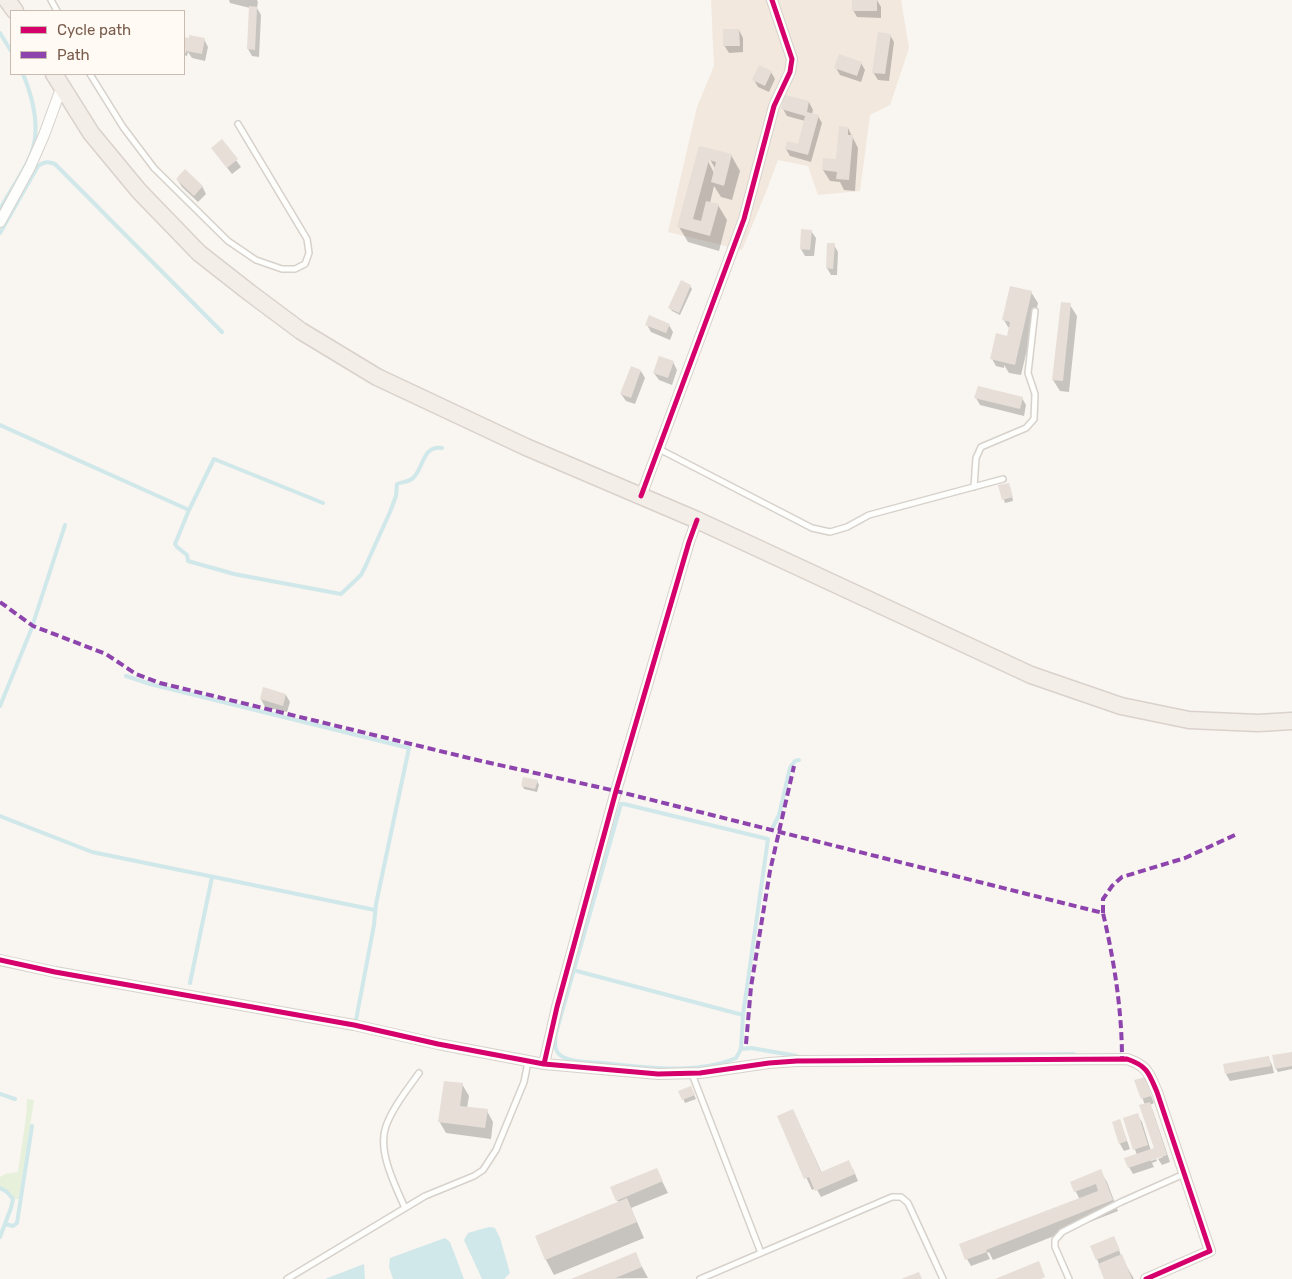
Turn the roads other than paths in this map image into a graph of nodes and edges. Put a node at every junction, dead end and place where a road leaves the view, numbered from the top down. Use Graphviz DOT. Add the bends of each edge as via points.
graph roads {
  1 [pos="772,0"];
  2 [pos="91,75"];
  3 [pos="58,80"];
  4 [pos="238,124"];
  5 [pos="0,222"];
  6 [pos="1035,311"];
  7 [pos="658,449"];
  8 [pos="1003,479"];
  9 [pos="974,487"];
  10 [pos="641,496"];
  11 [pos="697,520"];
  12 [pos="1292,721"];
  13 [pos="0,960"];
  14 [pos="528,1062"];
  15 [pos="544,1064"];
  16 [pos="419,1073"];
  17 [pos="692,1074"];
  18 [pos="1184,1173"];
  19 [pos="405,1208"];
  20 [pos="761,1253"];
  21 [pos="287,1279"];
  22 [pos="700,1279"];
  23 [pos="943,1279"];
  24 [pos="1069,1279"];
  25 [pos="1146,1279"];
  1 -- 7 [label="street" via="792,59 790,72 774,106 744,219"];
  2 -- 4 [label="lane" via="123,127 154,168 228,241 256,260 282,269 295,269 305,264 310,253 307,239"];
  3 -- 5 [label="street" via="44,135"];
  3 -- 10 [label="main road" via="91,133 139,191 199,252 301,331 377,377"];
  6 -- 9 [label="lane" via="1028,373 1035,394 1034,419 1026,428 981,447 976,458"];
  7 -- 9 [label="lane" via="812,528 830,532 869,515"];
  7 -- 10 [label="street"];
  8 -- 9 [label="lane"];
  10 -- 11 [label="main road"];
  11 -- 12 [label="main road" via="1032,675 1121,706 1189,720"];
  11 -- 15 [label="street" via="616,791"];
  13 -- 14 [label="street" via="354,1025"];
  14 -- 15 [label="street"];
  14 -- 19 [label="lane" via="524,1082 500,1142 483,1170"];
  15 -- 17 [label="street"];
  16 -- 19 [label="lane" via="386,1127 384,1141 388,1167"];
  17 -- 18 [label="street" via="797,1061 1127,1059 1141,1064 1150,1075"];
  17 -- 20 [label="lane"];
  18 -- 24 [label="lane" via="1062,1232 1055,1240 1055,1247"];
  18 -- 25 [label="street" via="1210,1251"];
  19 -- 21 [label="lane"];
  20 -- 22 [label="lane"];
  20 -- 23 [label="lane" via="892,1197 901,1197 908,1203"];
}
